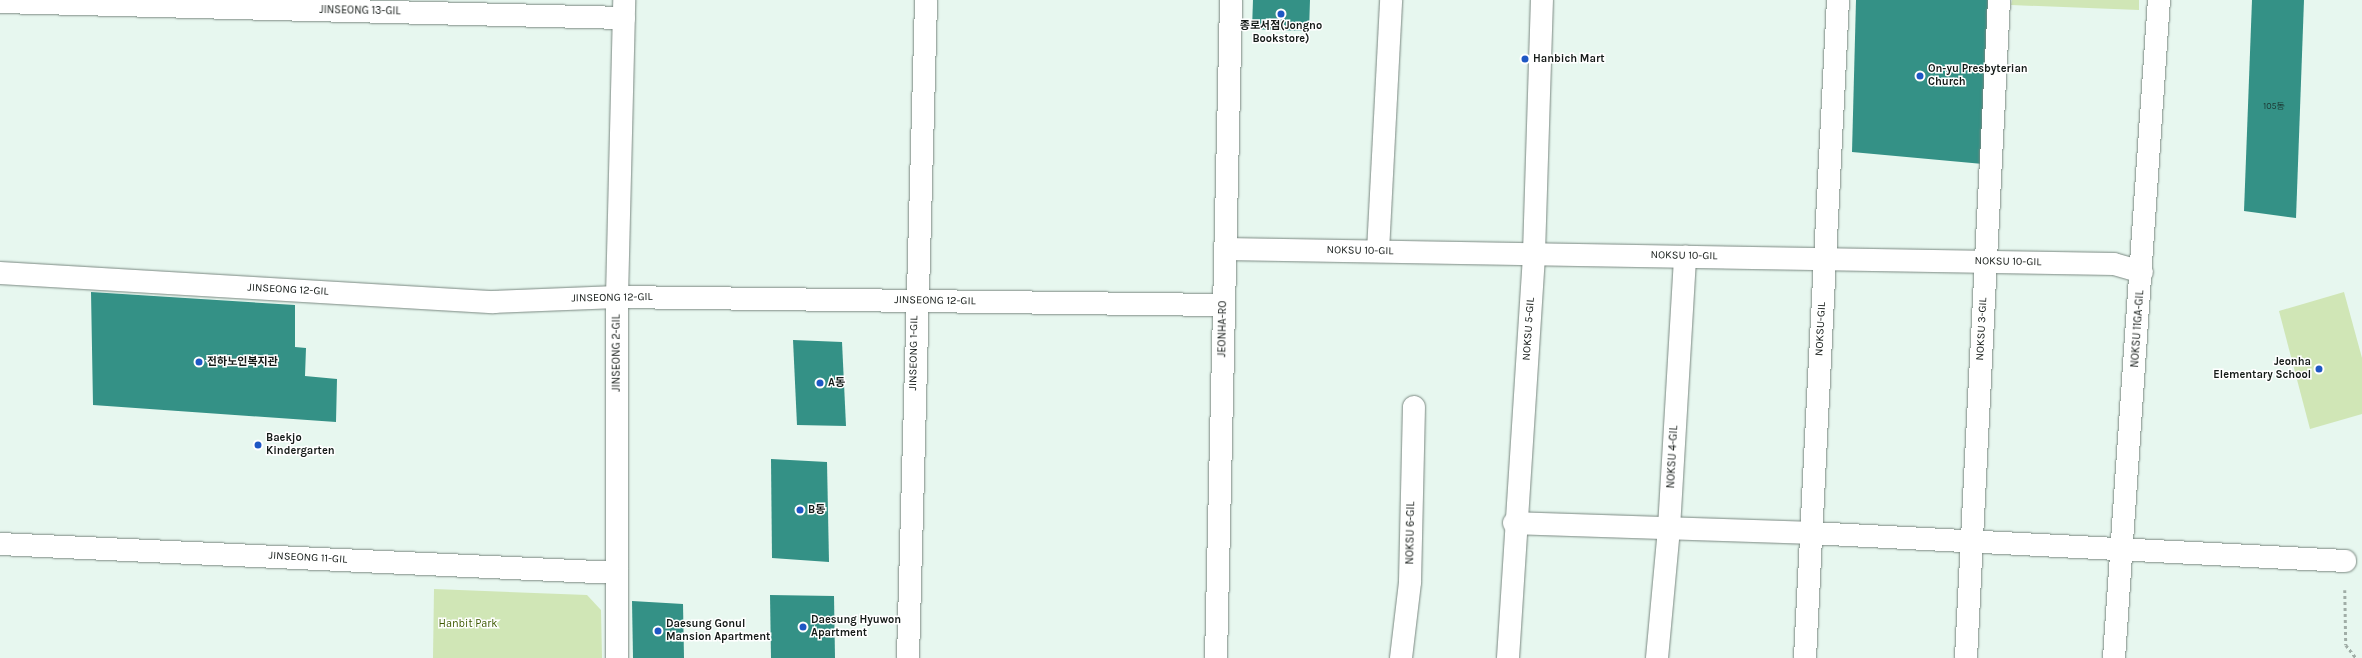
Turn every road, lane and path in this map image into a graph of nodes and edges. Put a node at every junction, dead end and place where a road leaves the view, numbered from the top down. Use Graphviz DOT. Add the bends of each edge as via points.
graph roads {
  1 [pos="926,0"];
  2 [pos="1231,0"];
  3 [pos="1391,0"];
  4 [pos="1542,0"];
  5 [pos="1838,0"];
  6 [pos="1999,0"];
  7 [pos="2159,0"];
  8 [pos="0,2"];
  9 [pos="624,9"];
  10 [pos="1225,249"];
  11 [pos="1378,251"];
  12 [pos="1534,253"];
  13 [pos="1685,256"];
  14 [pos="1825,259"];
  15 [pos="1986,262"];
  16 [pos="0,272"];
  17 [pos="2142,272"];
  18 [pos="617,297"];
  19 [pos="915,301"];
  20 [pos="1224,305"];
  21 [pos="1414,407"];
  22 [pos="1514,523"];
  23 [pos="1669,528"];
  24 [pos="1811,533"];
  25 [pos="1972,541"];
  26 [pos="0,544"];
  27 [pos="2122,548"];
  28 [pos="2345,561"];
  29 [pos="617,573"];
  30 [pos="617,658"];
  31 [pos="908,658"];
  32 [pos="1216,658"];
  33 [pos="1401,658"];
  34 [pos="1508,658"];
  35 [pos="1657,658"];
  36 [pos="1805,658"];
  37 [pos="1966,658"];
  38 [pos="2114,658"];
  39 [pos="2356,658"];
  1 -- 19 [label="street, JINSEONG 1-GIL"];
  2 -- 10 [label="street, JEONHA-RO"];
  3 -- 11 [label="street"];
  4 -- 12 [label="street, NOKSU 5-GIL"];
  5 -- 14 [label="street, NOKSU-GIL"];
  6 -- 15 [label="street, NOKSU 3-GIL"];
  7 -- 17 [label="street, NOKSU 11GA-GIL"];
  8 -- 9 [label="street, JINSEONG 13-GIL"];
  9 -- 18 [label="street, JINSEONG 2-GIL"];
  10 -- 11 [label="street, NOKSU 10-GIL"];
  10 -- 20 [label="street, JEONHA-RO"];
  11 -- 12 [label="street, NOKSU 10-GIL"];
  12 -- 13 [label="street, NOKSU 10-GIL"];
  12 -- 22 [label="street, NOKSU 5-GIL"];
  13 -- 14 [label="street, NOKSU 10-GIL"];
  13 -- 23 [label="street, NOKSU 4-GIL"];
  14 -- 15 [label="street, NOKSU 10-GIL"];
  14 -- 24 [label="street, NOKSU-GIL"];
  15 -- 17 [label="street, NOKSU 10-GIL" via="2114,264"];
  15 -- 25 [label="street, NOKSU 3-GIL"];
  16 -- 18 [label="street, JINSEONG 12-GIL" via="493,302"];
  17 -- 27 [label="street, NOKSU 11GA-GIL"];
  18 -- 19 [label="street, JINSEONG 12-GIL"];
  18 -- 29 [label="street, JINSEONG 2-GIL"];
  19 -- 20 [label="street, JINSEONG 12-GIL"];
  19 -- 31 [label="street, JINSEONG 1-GIL"];
  20 -- 32 [label="street, JEONHA-RO"];
  21 -- 33 [label="street, NOKSU 6-GIL" via="1410,582"];
  22 -- 23 [label="street"];
  22 -- 34 [label="street, NOKSU 5-GIL"];
  23 -- 24 [label="street"];
  23 -- 35 [label="street, NOKSU 4-GIL"];
  24 -- 25 [label="street"];
  24 -- 36 [label="street, NOKSU-GIL"];
  25 -- 27 [label="street"];
  25 -- 37 [label="street, NOKSU 3-GIL"];
  26 -- 29 [label="street, JINSEONG 11-GIL"];
  27 -- 28 [label="street"];
  27 -- 38 [label="street, NOKSU 11GA-GIL"];
  28 -- 39 [label="path" via="2346,645"];
  29 -- 30 [label="street, JINSEONG 2-GIL"];
}
